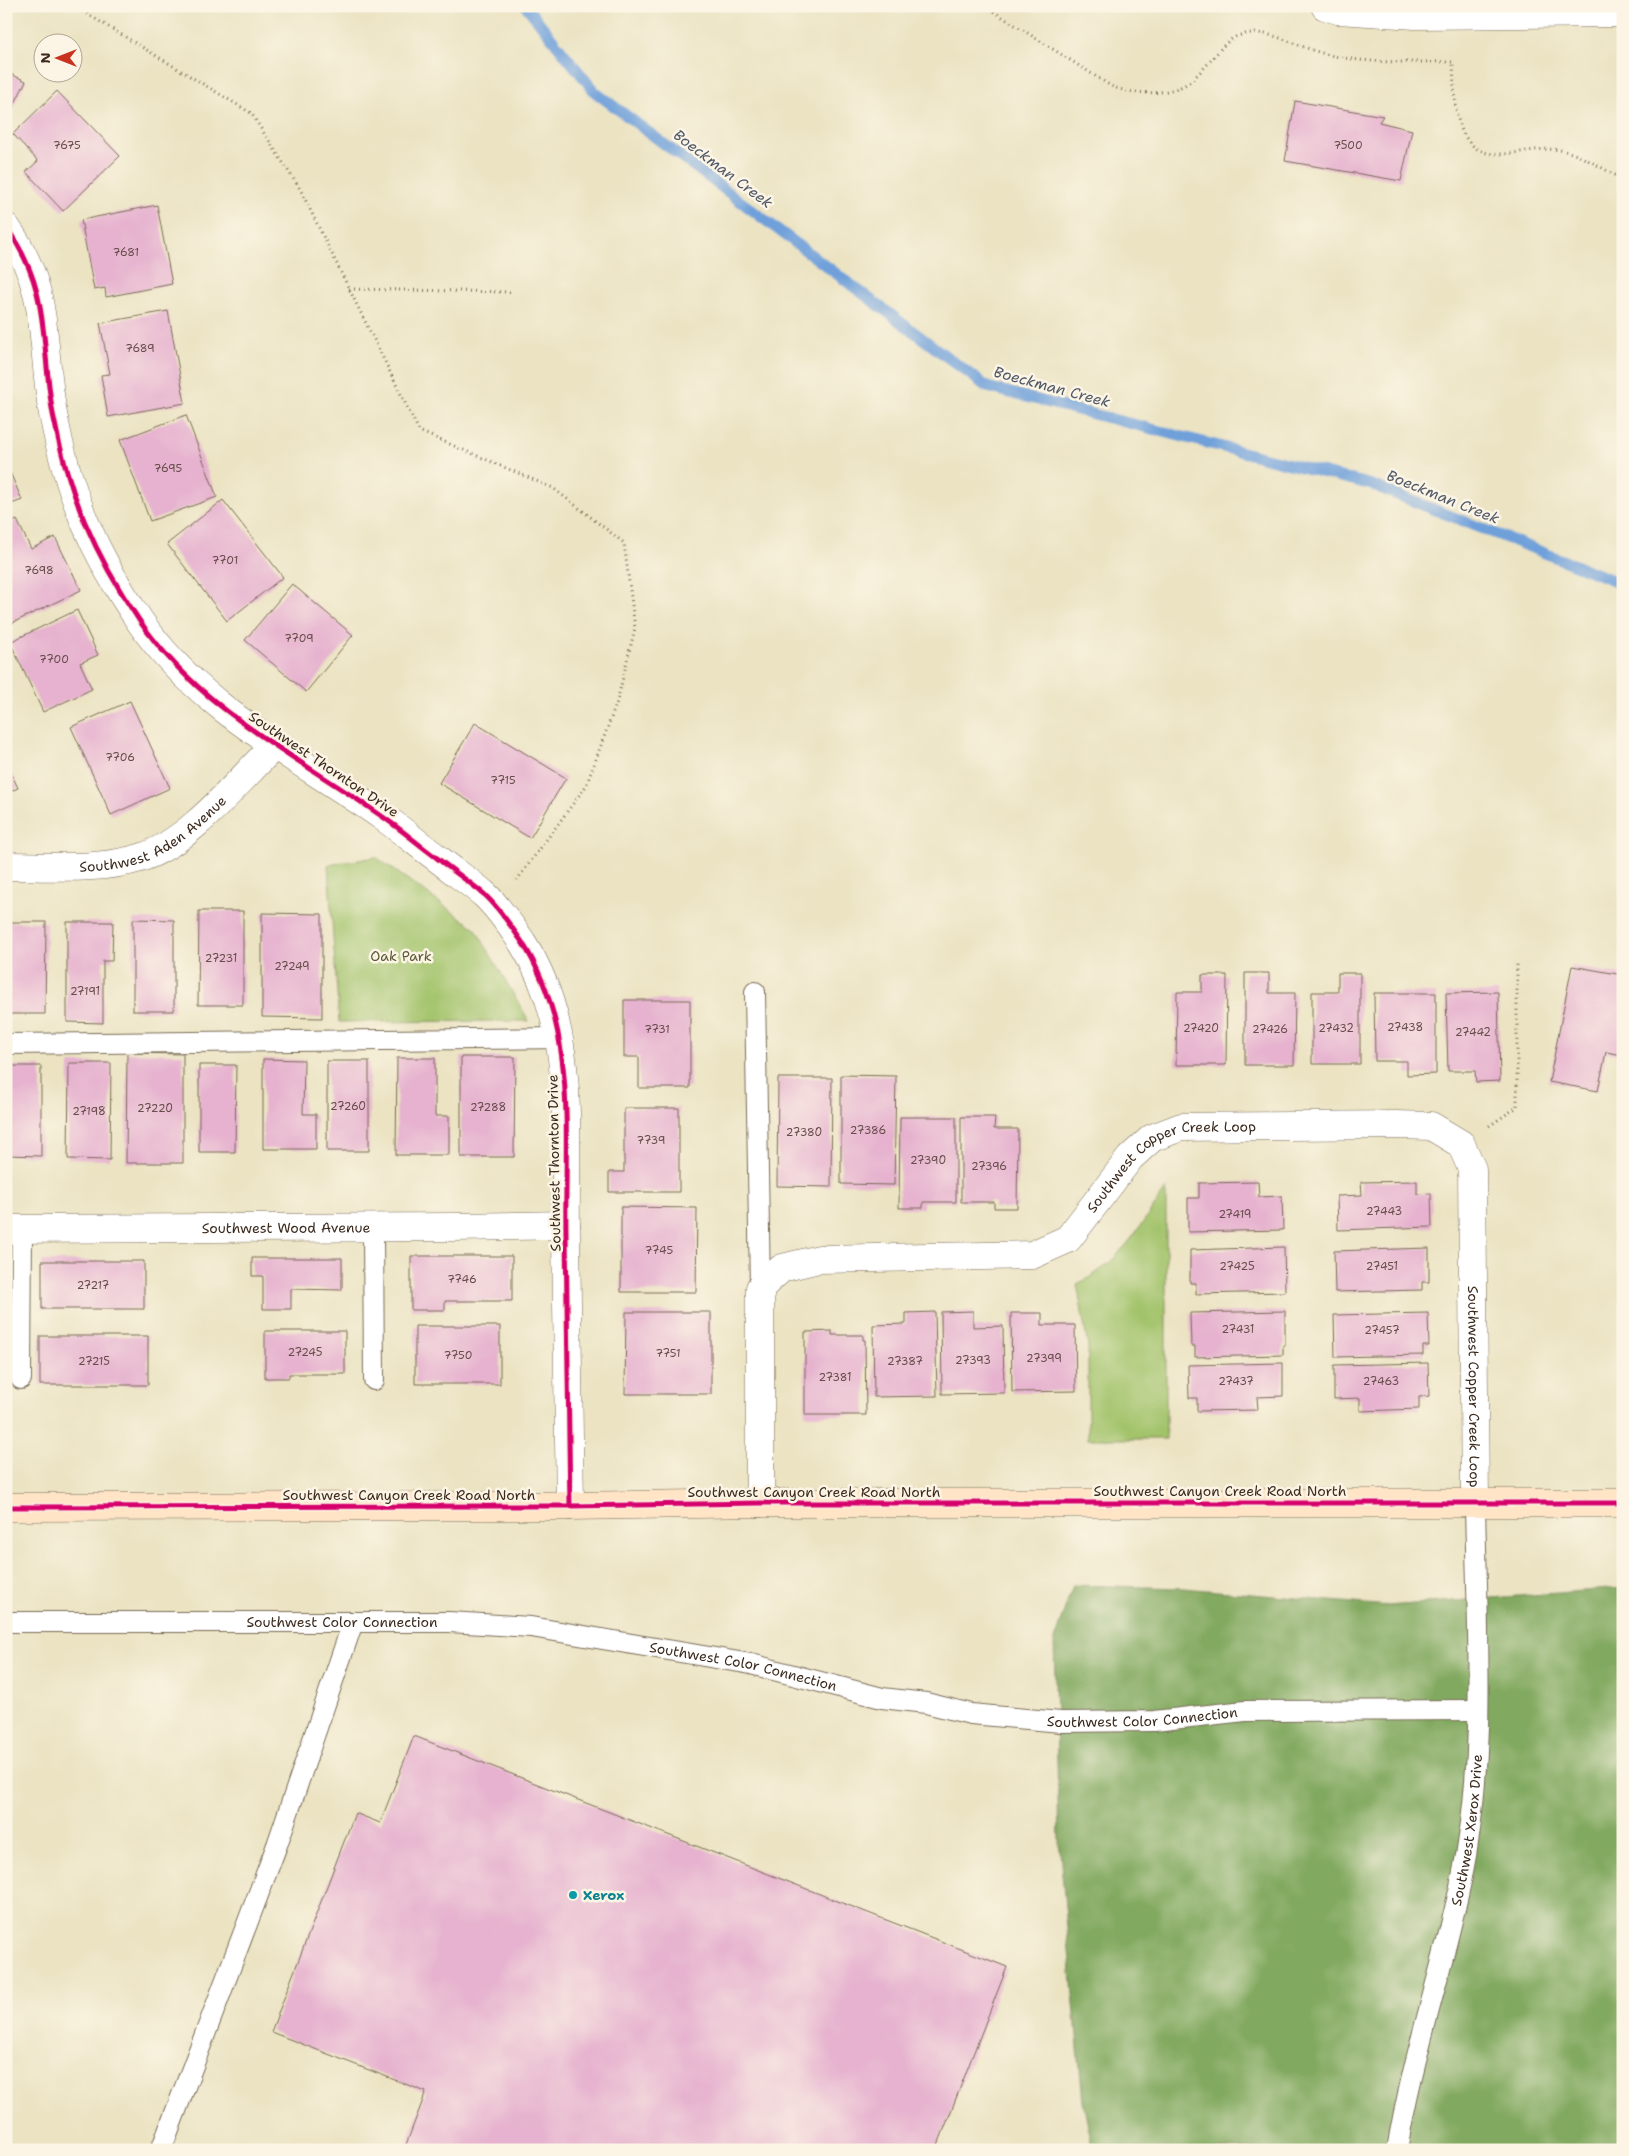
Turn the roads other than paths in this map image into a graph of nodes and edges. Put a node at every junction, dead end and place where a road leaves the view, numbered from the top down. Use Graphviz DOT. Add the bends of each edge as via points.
graph roads {
  1 [pos="1325,6"];
  2 [pos="1623,13"];
  3 [pos="6,227"];
  4 [pos="274,746"];
  5 [pos="6,866"];
  6 [pos="755,992"];
  7 [pos="560,1038"];
  8 [pos="6,1044"];
  9 [pos="566,1225"];
  10 [pos="373,1228"];
  11 [pos="14,1229"];
  12 [pos="760,1288"];
  13 [pos="21,1379"];
  14 [pos="374,1380"];
  15 [pos="760,1503"];
  16 [pos="1476,1504"];
  17 [pos="1623,1504"];
  18 [pos="570,1506"];
  19 [pos="6,1508"];
  20 [pos="6,1622"];
  21 [pos="353,1622"];
  22 [pos="1478,1710"];
  23 [pos="161,2150"];
  24 [pos="1396,2150"];
  1 -- 2 [label="street" via="1338,10 1415,15"];
  3 -- 4 [label="street, Southwest Thornton Drive" via="21,248 34,278 43,312 53,411 67,476 77,506 105,565 141,623 189,680"];
  4 -- 5 [label="street, Southwest Aden Avenue" via="201,819 176,840 141,858 98,866"];
  4 -- 7 [label="street, Southwest Thornton Drive" via="384,817 486,896 523,944 540,975"];
  6 -- 12 [label="lane"];
  7 -- 8 [label="lane"];
  7 -- 9 [label="street, Southwest Thornton Drive" via="567,1136"];
  9 -- 10 [label="street, Southwest Wood Avenue"];
  9 -- 18 [label="street, Southwest Thornton Drive"];
  10 -- 11 [label="street, Southwest Wood Avenue"];
  10 -- 14 [label="lane"];
  11 -- 13 [label="lane"];
  12 -- 15 [label="street"];
  12 -- 16 [label="street, Southwest Copper Creek Loop" via="782,1268 819,1259 1032,1255 1068,1239 1130,1158 1152,1138 1181,1128 1431,1126 1461,1144 1472,1169"];
  15 -- 16 [label="main road, Southwest Canyon Creek Road North"];
  15 -- 18 [label="main road, Southwest Canyon Creek Road North"];
  16 -- 17 [label="main road, Southwest Canyon Creek Road North"];
  16 -- 22 [label="lane, Southwest Xerox Drive"];
  18 -- 19 [label="main road, Southwest Canyon Creek Road North"];
  20 -- 21 [label="lane, Southwest Color Connection"];
  21 -- 22 [label="lane, Southwest Color Connection" via="449,1622 531,1627 751,1664 882,1698 926,1703 971,1714 1061,1722 1154,1721 1245,1711"];
  21 -- 23 [label="lane" via="277,1845"];
  22 -- 24 [label="lane, Southwest Xerox Drive" via="1475,1786 1462,1876"];
}
